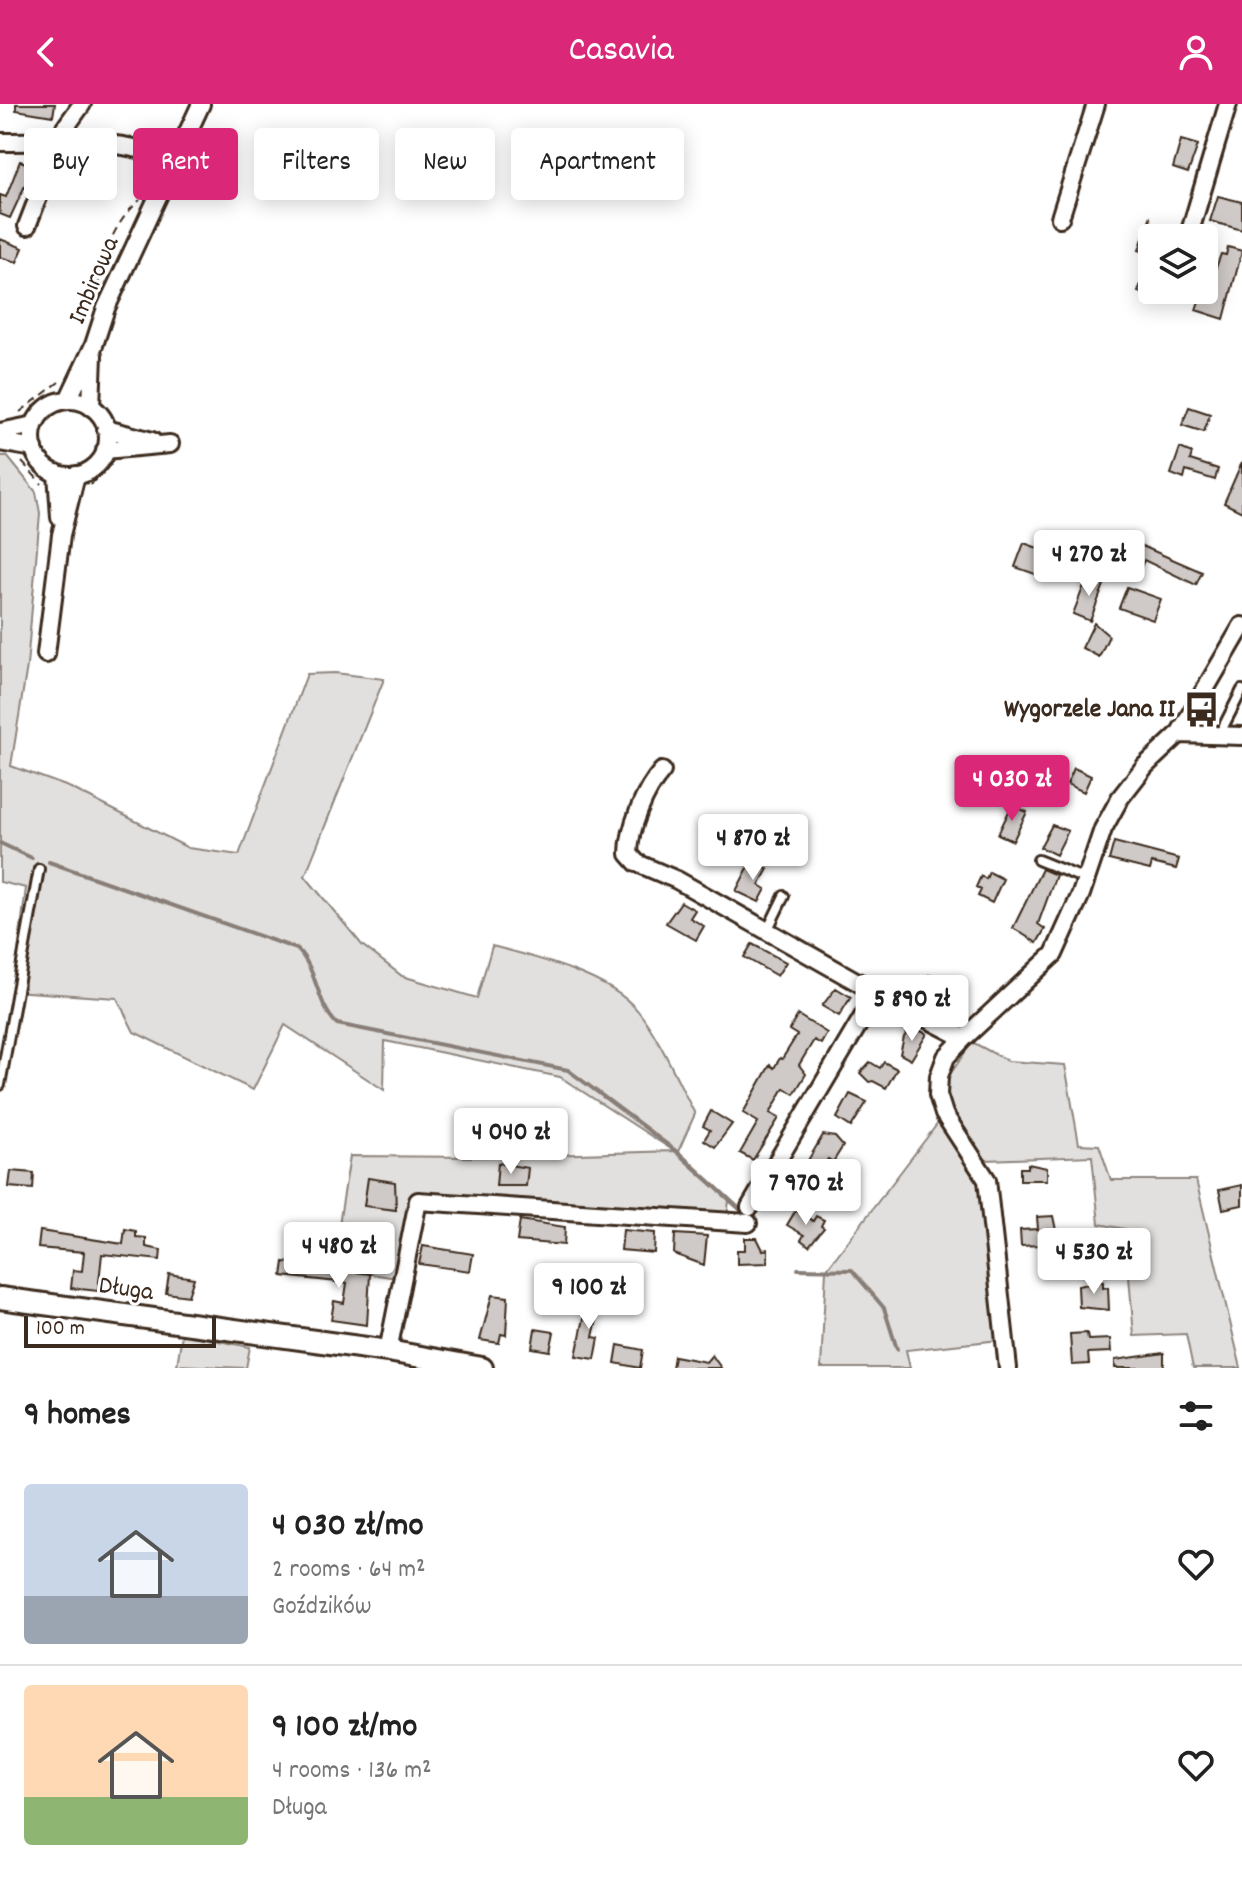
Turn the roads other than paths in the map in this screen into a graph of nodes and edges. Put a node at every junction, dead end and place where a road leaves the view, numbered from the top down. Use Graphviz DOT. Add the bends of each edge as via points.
graph roads {
  1 [pos="82,104"];
  2 [pos="201,104"];
  3 [pos="1096,104"];
  4 [pos="1228,104"];
  5 [pos="65,128"];
  6 [pos="191,128"];
  7 [pos="0,142"];
  8 [pos="24,142"];
  9 [pos="37,200"];
  10 [pos="158,200"];
  11 [pos="1060,218"];
  12 [pos="1192,224"];
  13 [pos="27,226"];
  14 [pos="94,345"];
  15 [pos="68,400"];
  16 [pos="91,407"];
  17 [pos="34,425"];
  18 [pos="106,429"];
  19 [pos="0,432"];
  20 [pos="0,442"];
  21 [pos="34,448"];
  22 [pos="111,455"];
  23 [pos="57,473"];
  24 [pos="82,481"];
  25 [pos="61,535"];
  26 [pos="1242,626"];
  27 [pos="46,654"];
  28 [pos="1242,690"];
  29 [pos="1179,734"];
  30 [pos="1219,735"];
  31 [pos="1242,736"];
  32 [pos="662,771"];
  33 [pos="1038,860"];
  34 [pos="39,869"];
  35 [pos="1086,879"];
  36 [pos="784,896"];
  37 [pos="767,931"];
  38 [pos="877,993"];
  39 [pos="964,1038"];
  40 [pos="0,1085"];
  41 [pos="0,1298"];
  42 [pos="388,1351"];
  43 [pos="482,1368"];
  44 [pos="1008,1368"];
  1 -- 5 [label="street"];
  2 -- 6 [label="street, Imbirowa"];
  3 -- 11 [label="street"];
  4 -- 12 [label="street"];
  7 -- 8 [label="street"];
  9 -- 13 [label="street"];
  10 -- 14 [label="street, Imbirowa"];
  14 -- 15 [label="street, Imbirowa"];
  14 -- 16 [label="street, Imbirowa"];
  15 -- 16 [label="street"];
  15 -- 17 [label="street" via="46,408"];
  16 -- 18 [label="street"];
  17 -- 19 [label="street"];
  17 -- 21 [label="street"];
  18 -- 22 [label="street"];
  18 -- 22 [label="street" via="166,444"];
  20 -- 21 [label="street"];
  21 -- 23 [label="street" via="45,466"];
  22 -- 24 [label="street"];
  23 -- 24 [label="street"];
  23 -- 25 [label="street"];
  24 -- 25 [label="street"];
  25 -- 27 [label="street"];
  26 -- 29 [label="street"];
  28 -- 30 [label="lane"];
  29 -- 30 [label="street"];
  29 -- 35 [label="street" via="1120,798"];
  30 -- 31 [label="street"];
  32 -- 37 [label="street" via="629,839 629,854"];
  33 -- 35 [label="lane"];
  34 -- 40 [label="lane"];
  35 -- 39 [label="street" via="1054,954"];
  36 -- 37 [label="lane"];
  37 -- 38 [label="street"];
  38 -- 39 [label="street"];
  38 -- 42 [label="street" via="749,1215 418,1201"];
  39 -- 44 [label="street" via="946,1057 938,1095 944,1114 987,1180"];
  41 -- 42 [label="street, Długa"];
  42 -- 43 [label="street, Długa"];
}
